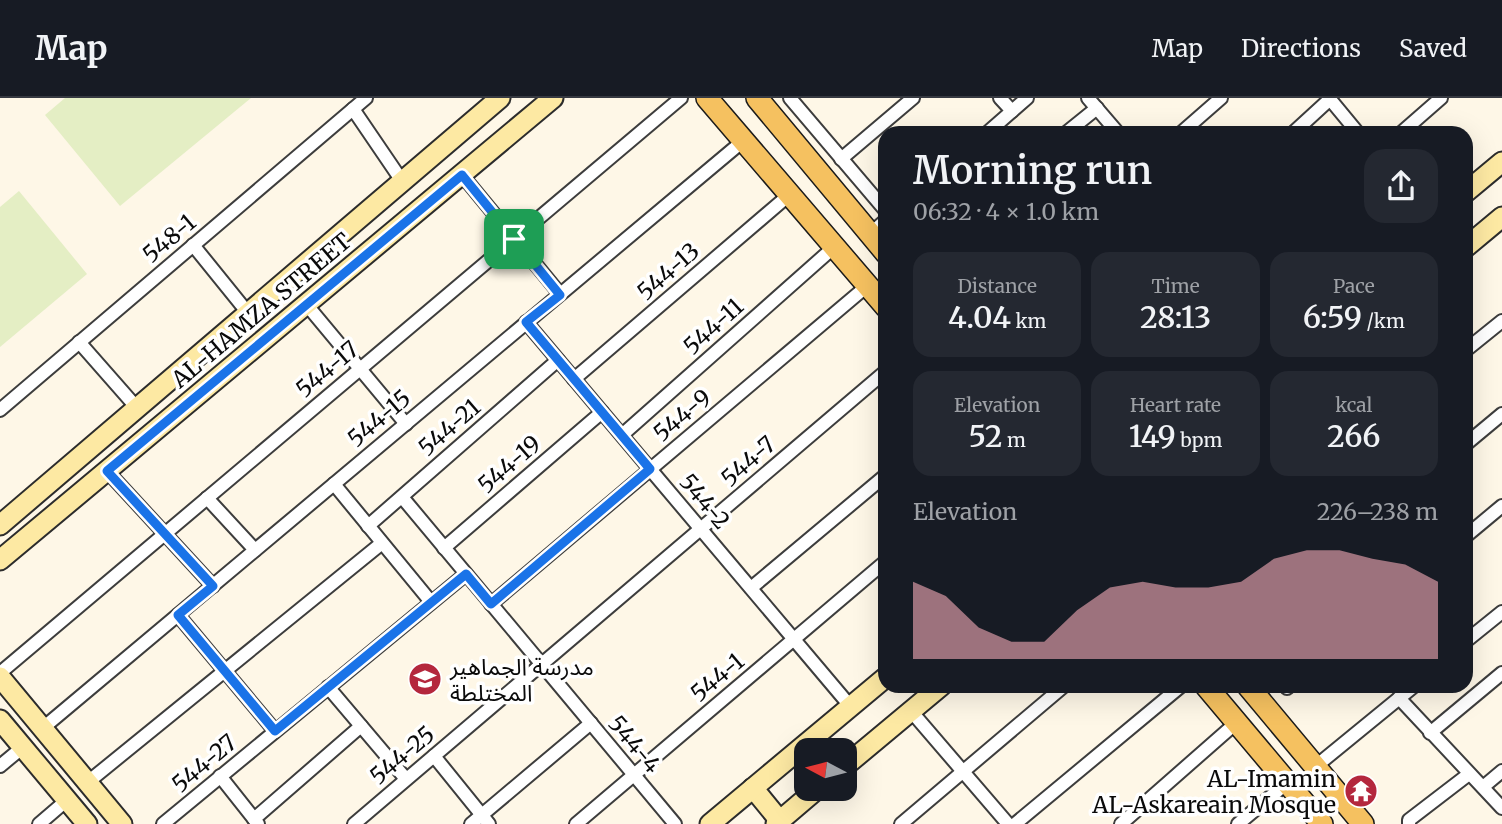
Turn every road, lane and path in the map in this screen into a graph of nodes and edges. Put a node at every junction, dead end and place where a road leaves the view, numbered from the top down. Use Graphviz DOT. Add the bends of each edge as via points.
graph roads {
  1 [pos="366,98"];
  2 [pos="500,98"];
  3 [pos="553,98"];
  4 [pos="681,98"];
  5 [pos="707,98"];
  6 [pos="757,98"];
  7 [pos="913,98"];
  8 [pos="1000,98"];
  9 [pos="1027,98"];
  10 [pos="1221,98"];
  11 [pos="1441,98"];
  12 [pos="793,99"];
  13 [pos="1329,99"];
  14 [pos="1093,103"];
  15 [pos="353,109"];
  16 [pos="1012,111"];
  17 [pos="880,126"];
  18 [pos="995,126"];
  19 [pos="1072,126"];
  20 [pos="1112,126"];
  21 [pos="1189,126"];
  22 [pos="1300,126"];
  23 [pos="1352,126"];
  24 [pos="1409,126"];
  25 [pos="878,128"];
  26 [pos="743,141"];
  27 [pos="841,159"];
  28 [pos="1500,167"];
  29 [pos="462,175"];
  30 [pos="402,181"];
  31 [pos="1473,187"];
  32 [pos="789,195"];
  33 [pos="878,202"];
  34 [pos="1499,226"];
  35 [pos="878,227"];
  36 [pos="514,239"];
  37 [pos="1473,243"];
  38 [pos="193,246"];
  39 [pos="833,248"];
  40 [pos="318,253"];
  41 [pos="339,276"];
  42 [pos="867,286"];
  43 [pos="560,295"];
  44 [pos="878,298"];
  45 [pos="306,304"];
  46 [pos="248,313"];
  47 [pos="1502,321"];
  48 [pos="526,322"];
  49 [pos="79,342"];
  50 [pos="1473,344"];
  51 [pos="558,360"];
  52 [pos="359,369"];
  53 [pos="878,378"];
  54 [pos="574,379"];
  55 [pos="137,408"];
  56 [pos="0,410"];
  57 [pos="602,412"];
  58 [pos="1502,414"];
  59 [pos="406,424"];
  60 [pos="621,435"];
  61 [pos="1473,438"];
  62 [pos="650,469"];
  63 [pos="107,471"];
  64 [pos="878,482"];
  65 [pos="334,484"];
  66 [pos="402,497"];
  67 [pos="207,498"];
  68 [pos="1502,506"];
  69 [pos="0,525"];
  70 [pos="368,526"];
  71 [pos="701,529"];
  72 [pos="1473,530"];
  73 [pos="164,534"];
  74 [pos="382,543"];
  75 [pos="444,548"];
  76 [pos="254,550"];
  77 [pos="0,560"];
  78 [pos="878,568"];
  79 [pos="466,574"];
  80 [pos="213,586"];
  81 [pos="751,588"];
  82 [pos="431,602"];
  83 [pos="491,604"];
  84 [pos="1502,611"];
  85 [pos="178,615"];
  86 [pos="1473,635"];
  87 [pos="794,639"];
  88 [pos="542,665"];
  89 [pos="225,671"];
  90 [pos="1502,673"];
  91 [pos="0,675"];
  92 [pos="878,684"];
  93 [pos="328,687"];
  94 [pos="933,693"];
  95 [pos="1056,693"];
  96 [pos="1173,693"];
  97 [pos="1212,693"];
  98 [pos="1254,693"];
  99 [pos="1405,693"];
  100 [pos="1399,698"];
  101 [pos="851,706"];
  102 [pos="911,711"];
  103 [pos="0,720"];
  104 [pos="590,723"];
  105 [pos="1236,723"];
  106 [pos="361,726"];
  107 [pos="43,729"];
  108 [pos="275,731"];
  109 [pos="1430,733"];
  110 [pos="23,747"];
  111 [pos="858,755"];
  112 [pos="434,756"];
  113 [pos="0,766"];
  114 [pos="1315,767"];
  115 [pos="963,771"];
  116 [pos="1502,771"];
  117 [pos="1469,774"];
  118 [pos="634,775"];
  119 [pos="220,776"];
  120 [pos="406,779"];
  121 [pos="88,782"];
  122 [pos="1287,783"];
  123 [pos="1483,787"];
  124 [pos="753,788"];
  125 [pos="67,800"];
  126 [pos="802,802"];
  127 [pos="1502,808"];
  128 [pos="485,819"];
  129 [pos="257,821"];
  130 [pos="1313,821"];
  131 [pos="778,822"];
  132 [pos="39,824"];
  133 [pos="87,824"];
  134 [pos="122,824"];
  135 [pos="163,824"];
  136 [pos="354,824"];
  137 [pos="471,824"];
  138 [pos="576,824"];
  139 [pos="675,824"];
  140 [pos="710,824"];
  141 [pos="901,824"];
  142 [pos="1008,824"];
  143 [pos="1015,824"];
  144 [pos="1121,824"];
  145 [pos="1238,824"];
  146 [pos="1363,824"];
  147 [pos="1409,824"];
  1 -- 15 [label="street, 548-1"];
  2 -- 30 [label="street, AL-HAMZA STREET"];
  3 -- 29 [label="street, AL-HAMZA STREET"];
  4 -- 36 [label="street, 544-17"];
  5 -- 26 [label="main road"];
  6 -- 35 [label="main road"];
  7 -- 17 [label="street"];
  8 -- 16 [label="street"];
  9 -- 16 [label="street"];
  10 -- 21 [label="street"];
  11 -- 24 [label="street"];
  12 -- 27 [label="street"];
  13 -- 22 [label="street"];
  13 -- 23 [label="street"];
  14 -- 19 [label="street"];
  14 -- 20 [label="street"];
  15 -- 30 [label="street"];
  15 -- 38 [label="street, 548-1"];
  16 -- 18 [label="street"];
  25 -- 27 [label="street"];
  26 -- 32 [label="main road"];
  26 -- 43 [label="street, 544-15"];
  27 -- 33 [label="street"];
  28 -- 31 [label="street"];
  29 -- 36 [label="street"];
  29 -- 41 [label="street, AL-HAMZA STREET"];
  30 -- 40 [label="street, AL-HAMZA STREET"];
  32 -- 39 [label="main road"];
  32 -- 54 [label="street, 544-13"];
  34 -- 37 [label="street"];
  36 -- 43 [label="street"];
  36 -- 52 [label="street, 544-17"];
  38 -- 46 [label="street"];
  38 -- 49 [label="street, 548-1"];
  39 -- 42 [label="main road"];
  39 -- 60 [label="street, 544-11"];
  40 -- 41 [label="street"];
  40 -- 46 [label="street, AL-HAMZA STREET"];
  41 -- 45 [label="street, AL-HAMZA STREET"];
  42 -- 44 [label="main road"];
  42 -- 62 [label="street, 544-9"];
  43 -- 48 [label="street, 544-15"];
  45 -- 52 [label="street"];
  45 -- 63 [label="street, AL-HAMZA STREET"];
  46 -- 55 [label="street, AL-HAMZA STREET"];
  47 -- 50 [label="street"];
  48 -- 51 [label="street, 544-2"];
  48 -- 59 [label="street, 544-15"];
  49 -- 55 [label="street"];
  49 -- 56 [label="street, 548-1"];
  51 -- 54 [label="street, 544-2"];
  51 -- 66 [label="street, 544-21"];
  52 -- 59 [label="street"];
  52 -- 67 [label="street, 544-17"];
  53 -- 71 [label="street, 544-7"];
  54 -- 57 [label="street, 544-2"];
  55 -- 69 [label="street, AL-HAMZA STREET"];
  57 -- 60 [label="street, 544-2"];
  57 -- 75 [label="street, 544-19"];
  58 -- 61 [label="street"];
  59 -- 65 [label="street, 544-15"];
  60 -- 62 [label="street, 544-2"];
  62 -- 71 [label="street, 544-2"];
  62 -- 83 [label="street, 544-9"];
  63 -- 73 [label="street"];
  63 -- 77 [label="street, AL-HAMZA STREET"];
  64 -- 81 [label="street"];
  65 -- 70 [label="street"];
  65 -- 76 [label="street, 544-15"];
  66 -- 70 [label="street, 544-21"];
  66 -- 75 [label="street, 544-4"];
  67 -- 73 [label="street, 544-17"];
  67 -- 76 [label="street"];
  68 -- 72 [label="street"];
  70 -- 74 [label="street"];
  71 -- 81 [label="street, 544-2"];
  71 -- 88 [label="street, 544-7"];
  73 -- 80 [label="street"];
  73 -- 91 [label="street, 544-17"];
  74 -- 82 [label="street"];
  74 -- 89 [label="street"];
  75 -- 79 [label="street, 544-4"];
  76 -- 80 [label="street, 544-15"];
  78 -- 87 [label="street, 544-1"];
  79 -- 82 [label="street, 544-27"];
  79 -- 83 [label="street, 544-4"];
  80 -- 85 [label="street, 544-15"];
  81 -- 87 [label="street, 544-2"];
  82 -- 93 [label="street, 544-27"];
  83 -- 88 [label="street, 544-4"];
  84 -- 86 [label="street"];
  85 -- 89 [label="street"];
  85 -- 107 [label="street, 544-15"];
  87 -- 101 [label="street, 544-2"];
  87 -- 118 [label="street, 544-1"];
  88 -- 104 [label="street, 544-4"];
  88 -- 112 [label="street, 544-25"];
  89 -- 108 [label="street"];
  89 -- 121 [label="street"];
  90 -- 109 [label="street"];
  91 -- 107 [label="street"];
  92 -- 101 [label="street"];
  93 -- 106 [label="street"];
  93 -- 108 [label="street, 544-27"];
  94 -- 102 [label="street"];
  95 -- 115 [label="street"];
  96 -- 143 [label="street"];
  97 -- 105 [label="main road"];
  98 -- 114 [label="main road"];
  99 -- 100 [label="street"];
  100 -- 109 [label="street"];
  100 -- 114 [label="street"];
  101 -- 124 [label="street"];
  102 -- 111 [label="street"];
  102 -- 115 [label="street"];
  103 -- 110 [label="street"];
  104 -- 118 [label="street, 544-4"];
  104 -- 128 [label="street"];
  105 -- 122 [label="main road"];
  105 -- 144 [label="street"];
  106 -- 120 [label="street"];
  106 -- 129 [label="street"];
  107 -- 121 [label="street"];
  108 -- 119 [label="street, 544-27"];
  109 -- 117 [label="street"];
  110 -- 113 [label="street"];
  110 -- 125 [label="street"];
  112 -- 120 [label="street, 544-25"];
  112 -- 128 [label="street"];
  114 -- 146 [label="main road"];
  115 -- 141 [label="street"];
  115 -- 142 [label="street"];
  116 -- 123 [label="street"];
  117 -- 123 [label="street"];
  117 -- 147 [label="street"];
  118 -- 138 [label="street, 544-1"];
  118 -- 139 [label="street, 544-4"];
  119 -- 129 [label="street"];
  119 -- 135 [label="street, 544-27"];
  120 -- 136 [label="street, 544-25"];
  121 -- 134 [label="street"];
  122 -- 130 [label="main road"];
  122 -- 145 [label="street"];
  123 -- 127 [label="street"];
  124 -- 131 [label="street"];
  124 -- 140 [label="street"];
  125 -- 132 [label="street"];
  125 -- 133 [label="street"];
  126 -- 131 [label="street"];
  128 -- 137 [label="street"];
}
